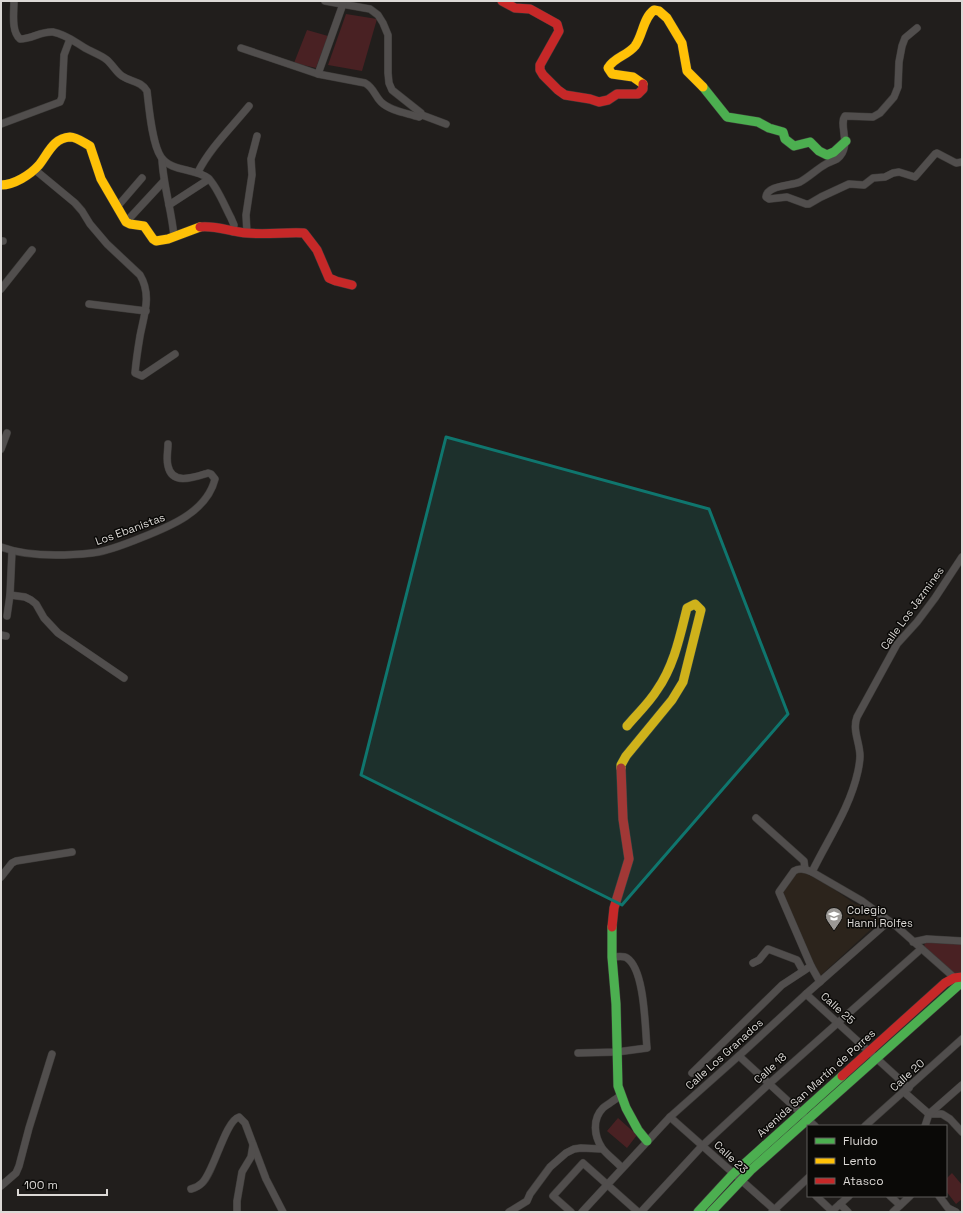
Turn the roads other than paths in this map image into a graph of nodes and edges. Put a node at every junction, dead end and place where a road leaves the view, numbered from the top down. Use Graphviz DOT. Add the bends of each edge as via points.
graph roads {
  1 [pos="14,1"];
  2 [pos="325,1"];
  3 [pos="502,1"];
  4 [pos="343,4"];
  5 [pos="917,28"];
  6 [pos="70,39"];
  7 [pos="241,48"];
  8 [pos="318,74"];
  9 [pos="248,106"];
  10 [pos="422,115"];
  11 [pos="1,124"];
  12 [pos="446,124"];
  13 [pos="257,136"];
  14 [pos="846,141"];
  15 [pos="162,158"];
  16 [pos="962,162"];
  17 [pos="34,169"];
  18 [pos="198,172"];
  19 [pos="142,178"];
  20 [pos="209,179"];
  21 [pos="164,181"];
  22 [pos="1,186"];
  23 [pos="169,205"];
  24 [pos="117,207"];
  25 [pos="126,222"];
  26 [pos="233,232"];
  27 [pos="247,233"];
  28 [pos="174,237"];
  29 [pos="32,250"];
  30 [pos="352,285"];
  31 [pos="1,289"];
  32 [pos="89,304"];
  33 [pos="146,311"];
  34 [pos="175,354"];
  35 [pos="7,433"];
  36 [pos="168,444"];
  37 [pos="1,449"];
  38 [pos="1,547"];
  39 [pos="12,551"];
  40 [pos="962,557"];
  41 [pos="10,595"];
  42 [pos="7,616"];
  43 [pos="124,678"];
  44 [pos="627,726"];
  45 [pos="756,818"];
  46 [pos="72,852"];
  47 [pos="809,871"];
  48 [pos="1,877"];
  49 [pos="889,921"];
  50 [pos="962,941"];
  51 [pos="913,942"];
  52 [pos="921,948"];
  53 [pos="612,957"];
  54 [pos="753,963"];
  55 [pos="811,966"];
  56 [pos="803,971"];
  57 [pos="960,981"];
  58 [pos="820,982"];
  59 [pos="806,994"];
  60 [pos="838,1022"];
  61 [pos="962,1039"];
  62 [pos="869,1051"];
  63 [pos="618,1052"];
  64 [pos="52,1054"];
  65 [pos="578,1054"];
  66 [pos="739,1056"];
  67 [pos="877,1058"];
  68 [pos="692,1073"];
  69 [pos="770,1083"];
  70 [pos="962,1085"];
  71 [pos="906,1090"];
  72 [pos="621,1095"];
  73 [pos="929,1114"];
  74 [pos="804,1116"];
  75 [pos="670,1117"];
  76 [pos="814,1125"];
  77 [pos="866,1125"];
  78 [pos="925,1125"];
  79 [pos="962,1132"];
  80 [pos="647,1141"];
  81 [pos="254,1143"];
  82 [pos="702,1146"];
  83 [pos="602,1149"];
  84 [pos="622,1168"];
  85 [pos="733,1174"];
  86 [pos="740,1180"];
  87 [pos="806,1183"];
  88 [pos="607,1184"];
  89 [pos="1,1186"];
  90 [pos="191,1189"];
  91 [pos="817,1197"];
  92 [pos="848,1197"];
  93 [pos="891,1197"];
  94 [pos="909,1197"];
  95 [pos="940,1197"];
  96 [pos="840,1204"];
  97 [pos="900,1205"];
  98 [pos="962,1209"];
  99 [pos="774,1211"];
  100 [pos="832,1211"];
  101 [pos="237,1212"];
  102 [pos="283,1212"];
  103 [pos="509,1212"];
  104 [pos="571,1212"];
  105 [pos="582,1212"];
  106 [pos="638,1212"];
  107 [pos="641,1212"];
  108 [pos="698,1212"];
  109 [pos="711,1212"];
  110 [pos="848,1212"];
  111 [pos="893,1212"];
  112 [pos="956,1212"];
  1 -- 6 [label="street" via="15,30 20,39 48,32"];
  2 -- 4 [label="street"];
  3 -- 14 [label="street" via="515,8 530,9 557,24 560,31 540,65 540,70 543,76 565,95 599,102 617,94 638,94 644,84 639,79 612,74 608,68 613,61 630,51 638,40 649,13 654,10 667,18 682,43 687,71 708,92 727,117 758,122 782,132 792,145 810,142 822,153 831,154"];
  4 -- 8 [label="street"];
  4 -- 10 [label="street" via="370,9 378,15 388,35 388,73 392,90"];
  5 -- 14 [label="street" via="905,38 902,46 898,87 894,97 874,117 844,117 842,121"];
  6 -- 11 [label="street" via="64,55 60,102"];
  6 -- 15 [label="street" via="108,61 126,78 144,87 147,91 156,149"];
  7 -- 8 [label="street"];
  8 -- 10 [label="street" via="365,83 371,86 382,103 388,107"];
  9 -- 18 [label="street" via="215,146"];
  10 -- 12 [label="street"];
  13 -- 27 [label="street" via="251,159"];
  14 -- 16 [label="street" via="836,159 802,181 793,185 778,186 769,191 767,198 787,197 808,204 848,184 864,185 877,177 885,177 896,172 915,177 937,153 956,163"];
  15 -- 18 [label="street" via="186,171"];
  15 -- 21 [label="street"];
  17 -- 22 [label="street" via="21,179"];
  17 -- 24 [label="street" via="49,149 60,140 71,137 80,140 90,146 102,179"];
  17 -- 33 [label="street" via="75,203 107,244 140,275 146,291"];
  18 -- 20 [label="street"];
  19 -- 24 [label="street"];
  20 -- 23 [label="street"];
  20 -- 26 [label="street" via="231,218"];
  21 -- 23 [label="street"];
  21 -- 25 [label="street"];
  23 -- 28 [label="street"];
  24 -- 25 [label="street"];
  25 -- 28 [label="street" via="144,226 156,241"];
  26 -- 27 [label="street"];
  26 -- 28 [label="street" via="202,227"];
  27 -- 30 [label="street" via="304,233 313,243 328,276"];
  29 -- 31 [label="street"];
  32 -- 33 [label="street"];
  33 -- 34 [label="street" via="137,349 135,373 142,376"];
  35 -- 37 [label="street"];
  36 -- 39 [label="street, Los Ebanistas" via="168,466 176,478 183,479 208,473 215,479 204,500 181,520 119,546 93,553 33,555"];
  38 -- 39 [label="street, Los Ebanistas"];
  39 -- 41 [label="street"];
  40 -- 47 [label="street, Calle Los Jazmines" via="935,598 897,644 857,717 854,724 860,758 852,791 837,826"];
  41 -- 42 [label="street"];
  41 -- 43 [label="street" via="31,600 58,633"];
  44 -- 53 [label="street" via="657,691 669,670 687,608 696,604 700,606 699,621 683,682 621,765 623,819 629,859 614,908"];
  45 -- 47 [label="street" via="804,861"];
  46 -- 48 [label="street" via="12,863"];
  47 -- 49 [label="street" via="862,901"];
  47 -- 55 [label="street" via="794,871 779,892"];
  49 -- 51 [label="street"];
  49 -- 58 [label="street, Calle Los Granados"];
  50 -- 51 [label="street" via="927,939"];
  51 -- 52 [label="street"];
  52 -- 57 [label="street"];
  52 -- 60 [label="street, Calle 18"];
  53 -- 63 [label="street"];
  53 -- 63 [label="street" via="627,958 637,973 642,989 647,1048"];
  54 -- 56 [label="street" via="768,949 797,960"];
  55 -- 56 [label="street"];
  55 -- 58 [label="street"];
  56 -- 68 [label="street" via="782,985"];
  57 -- 62 [label="street, Avenida San Martín de Porres" via="945,983"];
  57 -- 67 [label="street, Avenida San Martín de Porres"];
  58 -- 59 [label="street, Calle Los Granados"];
  59 -- 60 [label="street, Calle 25"];
  59 -- 66 [label="street, Calle Los Granados"];
  60 -- 62 [label="street, Calle 25"];
  60 -- 69 [label="street, Calle 18"];
  61 -- 71 [label="street, Calle 20"];
  62 -- 67 [label="street, Calle 25"];
  62 -- 74 [label="street, Avenida San Martín de Porres"];
  63 -- 65 [label="street"];
  63 -- 72 [label="street" via="618,1086"];
  64 -- 89 [label="street" via="19,1166 16,1173"];
  66 -- 69 [label="street"];
  66 -- 75 [label="street, Calle Los Granados"];
  67 -- 71 [label="street, Calle 25"];
  67 -- 74 [label="street, Avenida San Martín de Porres"];
  69 -- 74 [label="street"];
  69 -- 82 [label="street, Calle 18"];
  70 -- 73 [label="street"];
  71 -- 73 [label="street, Calle 25"];
  71 -- 77 [label="street, Calle 20"];
  72 -- 80 [label="street" via="638,1130"];
  72 -- 83 [label="street" via="602,1109 597,1117 596,1137"];
  73 -- 78 [label="street"];
  73 -- 79 [label="street" via="942,1114"];
  74 -- 76 [label="street"];
  74 -- 85 [label="street, Avenida San Martín de Porres"];
  74 -- 86 [label="street, Avenida San Martín de Porres"];
  75 -- 80 [label="street, Calle Los Granados"];
  75 -- 82 [label="street, Calle 23"];
  80 -- 84 [label="street, Calle Los Granados"];
  81 -- 90 [label="street" via="243,1120 239,1117 234,1119 204,1180 199,1186"];
  81 -- 101 [label="street" via="251,1157 242,1172"];
  81 -- 102 [label="street" via="266,1179"];
  82 -- 85 [label="street, Calle 23"];
  82 -- 107 [label="street, Calle 18"];
  83 -- 84 [label="street"];
  83 -- 103 [label="street" via="581,1148 566,1153 550,1167 527,1201"];
  84 -- 88 [label="street, Calle Los Granados"];
  85 -- 86 [label="street, Calle 23"];
  85 -- 108 [label="street, Avenida San Martín de Porres"];
  86 -- 99 [label="street, Calle 23"];
  86 -- 109 [label="street, Avenida San Martín de Porres"];
  87 -- 99 [label="street"];
  88 -- 104 [label="street" via="583,1163 553,1196"];
  88 -- 105 [label="street, Calle Los Granados"];
  88 -- 106 [label="street"];
  91 -- 100 [label="street"];
  92 -- 96 [label="street"];
  93 -- 97 [label="street"];
  94 -- 97 [label="street"];
  95 -- 112 [label="street" via="948,1208"];
  96 -- 100 [label="street"];
  96 -- 110 [label="street"];
  97 -- 111 [label="street"];
  98 -- 112 [label="street"];
}
